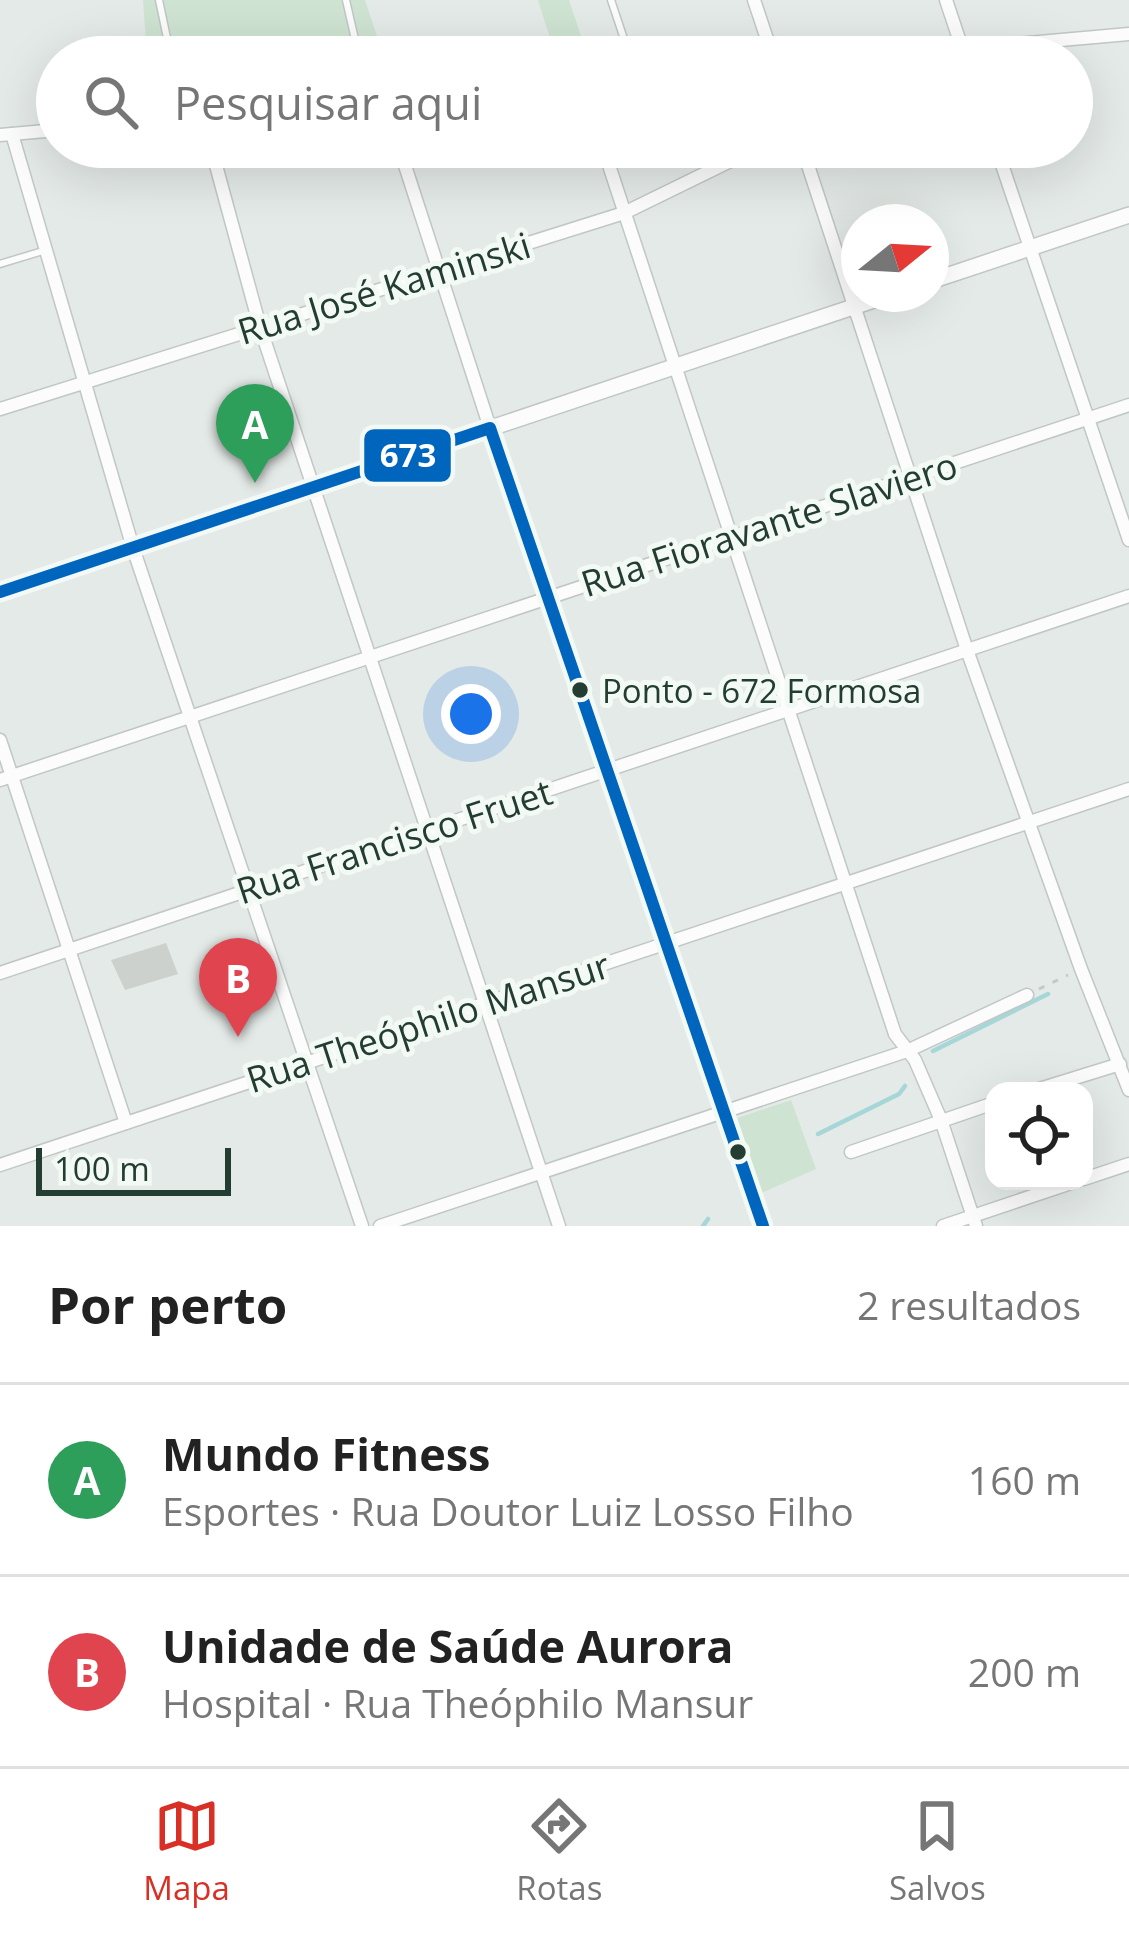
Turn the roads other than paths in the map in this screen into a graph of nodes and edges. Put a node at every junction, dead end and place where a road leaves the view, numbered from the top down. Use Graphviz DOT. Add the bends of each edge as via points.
graph roads {
  1 [pos="159,0"];
  2 [pos="346,0"];
  3 [pos="611,0"];
  4 [pos="754,0"];
  5 [pos="946,0"];
  6 [pos="1129,34"];
  7 [pos="167,36"];
  8 [pos="354,36"];
  9 [pos="623,36"];
  10 [pos="766,36"];
  11 [pos="958,36"];
  12 [pos="1093,38"];
  13 [pos="36,132"];
  14 [pos="6,135"];
  15 [pos="217,168"];
  16 [pos="405,168"];
  17 [pos="610,168"];
  18 [pos="715,168"];
  19 [pos="809,168"];
  20 [pos="1003,168"];
  21 [pos="624,212"];
  22 [pos="1129,215"];
  23 [pos="1030,248"];
  24 [pos="46,250"];
  25 [pos="0,264"];
  26 [pos="841,267"];
  27 [pos="437,272"];
  28 [pos="949,275"];
  29 [pos="841,311"];
  30 [pos="856,312"];
  31 [pos="260,327"];
  32 [pos="675,367"];
  33 [pos="85,382"];
  34 [pos="1129,405"];
  35 [pos="0,409"];
  36 [pos="1088,418"];
  37 [pos="490,428"];
  38 [pos="910,477"];
  39 [pos="314,488"];
  40 [pos="731,537"];
  41 [pos="1129,540"];
  42 [pos="133,548"];
  43 [pos="0,592"];
  44 [pos="1129,596"];
  45 [pos="548,598"];
  46 [pos="967,650"];
  47 [pos="370,657"];
  48 [pos="788,710"];
  49 [pos="190,717"];
  50 [pos="0,740"];
  51 [pos="606,770"];
  52 [pos="6,778"];
  53 [pos="1129,789"];
  54 [pos="1028,822"];
  55 [pos="428,830"];
  56 [pos="845,883"];
  57 [pos="248,890"];
  58 [pos="664,943"];
  59 [pos="69,950"];
  60 [pos="0,973"];
  61 [pos="1027,994"];
  62 [pos="485,1003"];
  63 [pos="907,1051"];
  64 [pos="307,1062"];
  65 [pos="1120,1064"];
  66 [pos="1062,1082"];
  67 [pos="1129,1090"];
  68 [pos="985,1106"];
  69 [pos="722,1112"];
  70 [pos="941,1120"];
  71 [pos="126,1123"];
  72 [pos="850,1153"];
  73 [pos="1129,1164"];
  74 [pos="0,1165"];
  75 [pos="542,1172"];
  76 [pos="1093,1176"];
  77 [pos="1054,1190"];
  78 [pos="974,1221"];
  79 [pos="362,1226"];
  80 [pos="380,1226"];
  81 [pos="559,1226"];
  82 [pos="764,1226"];
  83 [pos="943,1226"];
  1 -- 7 [label="lane"];
  2 -- 8 [label="lane"];
  3 -- 9 [label="lane"];
  4 -- 10 [label="street"];
  5 -- 11 [label="street"];
  6 -- 12 [label="street"];
  13 -- 14 [label="street"];
  14 -- 24 [label="street"];
  15 -- 31 [label="street"];
  16 -- 27 [label="street"];
  17 -- 21 [label="street"];
  18 -- 21 [label="street, Rua José Kaminski"];
  19 -- 26 [label="street"];
  20 -- 23 [label="street"];
  21 -- 27 [label="street, Rua José Kaminski"];
  21 -- 32 [label="street"];
  22 -- 23 [label="street"];
  23 -- 28 [label="street"];
  23 -- 36 [label="street"];
  24 -- 25 [label="lane"];
  24 -- 33 [label="street"];
  27 -- 31 [label="street, Rua José Kaminski"];
  27 -- 37 [label="street"];
  29 -- 32 [label="street"];
  30 -- 38 [label="street"];
  31 -- 33 [label="street, Rua José Kaminski"];
  31 -- 39 [label="street"];
  32 -- 37 [label="street"];
  32 -- 40 [label="street"];
  33 -- 35 [label="street, Rua José Kaminski"];
  33 -- 42 [label="street"];
  34 -- 36 [label="street, Rua Fioravante Slaviero"];
  36 -- 38 [label="street, Rua Fioravante Slaviero"];
  36 -- 41 [label="street"];
  37 -- 39 [label="street"];
  37 -- 45 [label="street"];
  38 -- 40 [label="street, Rua Fioravante Slaviero"];
  38 -- 46 [label="street"];
  39 -- 42 [label="street"];
  39 -- 47 [label="street"];
  40 -- 45 [label="street, Rua Fioravante Slaviero"];
  40 -- 48 [label="street"];
  42 -- 43 [label="street"];
  42 -- 49 [label="street"];
  44 -- 46 [label="street, Rua Francisco Fruet"];
  45 -- 47 [label="street, Rua Fioravante Slaviero"];
  45 -- 51 [label="street"];
  46 -- 48 [label="street, Rua Francisco Fruet"];
  46 -- 54 [label="street"];
  47 -- 49 [label="street, Rua Fioravante Slaviero"];
  47 -- 55 [label="street"];
  48 -- 51 [label="street, Rua Francisco Fruet"];
  48 -- 56 [label="street"];
  49 -- 52 [label="street, Rua Fioravante Slaviero"];
  49 -- 57 [label="street"];
  50 -- 52 [label="street"];
  51 -- 55 [label="street, Rua Francisco Fruet"];
  51 -- 58 [label="street"];
  52 -- 59 [label="street"];
  53 -- 54 [label="street, Rua Theóphilo Mansur"];
  54 -- 56 [label="street, Rua Theóphilo Mansur"];
  54 -- 65 [label="street"];
  55 -- 57 [label="street, Rua Francisco Fruet"];
  55 -- 62 [label="street"];
  56 -- 58 [label="street, Rua Theóphilo Mansur"];
  56 -- 63 [label="street"];
  57 -- 59 [label="street, Rua Francisco Fruet"];
  57 -- 64 [label="street"];
  58 -- 62 [label="street, Rua Theóphilo Mansur"];
  58 -- 69 [label="street"];
  59 -- 60 [label="street, Rua Francisco Fruet"];
  59 -- 71 [label="street"];
  61 -- 63 [label="street"];
  62 -- 64 [label="street, Rua Theóphilo Mansur"];
  62 -- 75 [label="street"];
  63 -- 69 [label="street"];
  63 -- 70 [label="street"];
  64 -- 71 [label="street, Rua Theóphilo Mansur"];
  64 -- 79 [label="street"];
  65 -- 66 [label="street"];
  65 -- 67 [label="street"];
  68 -- 70 [label="street"];
  69 -- 75 [label="street"];
  69 -- 82 [label="street"];
  70 -- 72 [label="street"];
  70 -- 78 [label="street"];
  71 -- 74 [label="street, Rua Theóphilo Mansur"];
  73 -- 76 [label="street"];
  75 -- 80 [label="street"];
  75 -- 81 [label="street"];
  77 -- 78 [label="street"];
  78 -- 83 [label="street"];
}
